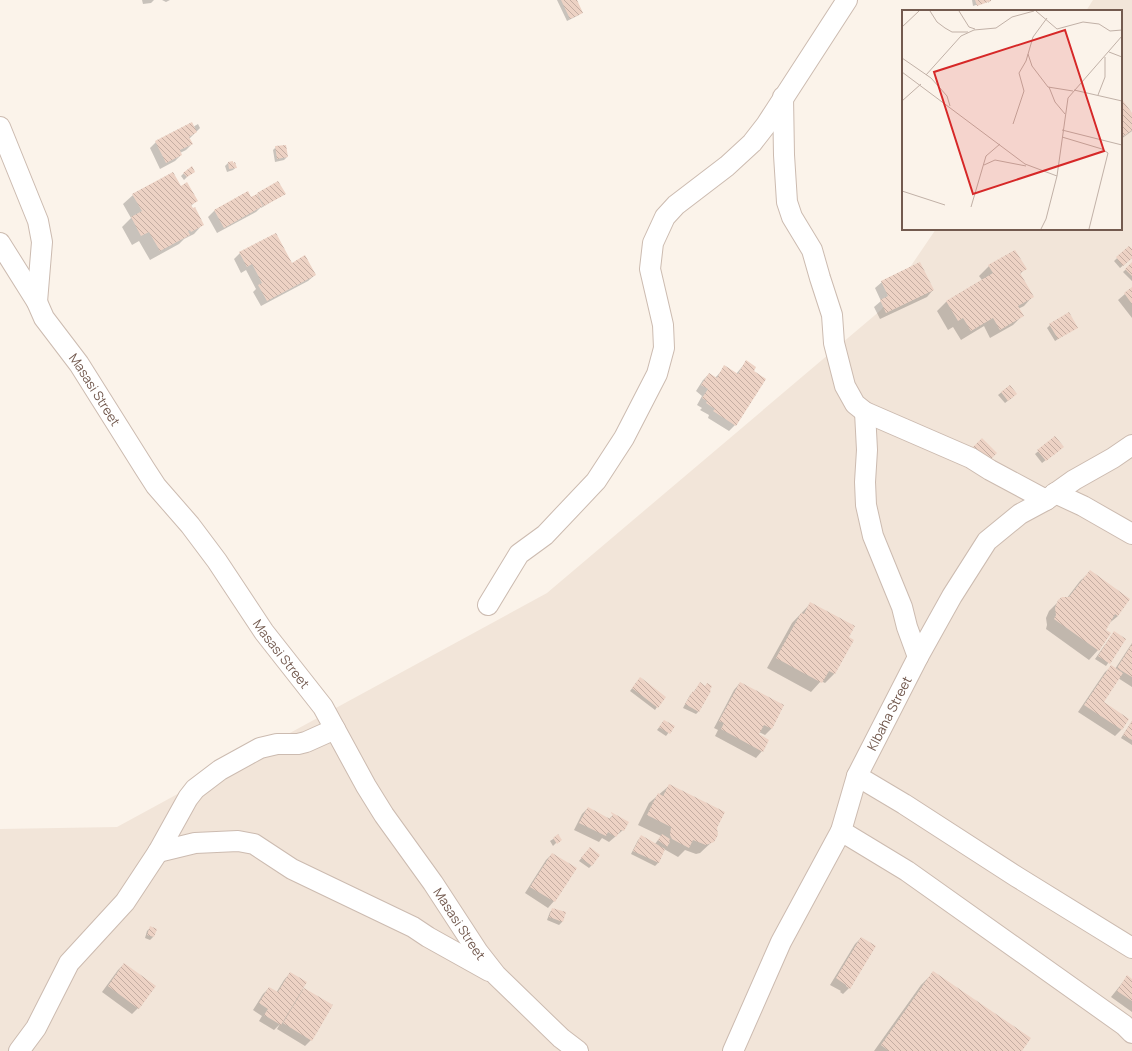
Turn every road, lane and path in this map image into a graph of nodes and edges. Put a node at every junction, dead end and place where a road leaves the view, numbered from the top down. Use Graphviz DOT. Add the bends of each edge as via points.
graph roads {
  1 [pos="848,0"];
  2 [pos="783,97"];
  3 [pos="0,127"];
  4 [pos="0,243"];
  5 [pos="37,302"];
  6 [pos="865,412"];
  7 [pos="1132,445"];
  8 [pos="1051,496"];
  9 [pos="1132,534"];
  10 [pos="488,605"];
  11 [pos="918,658"];
  12 [pos="335,729"];
  13 [pos="857,776"];
  14 [pos="841,831"];
  15 [pos="158,852"];
  16 [pos="1132,948"];
  17 [pos="496,975"];
  18 [pos="1132,1033"];
  19 [pos="19,1051"];
  20 [pos="578,1051"];
  21 [pos="733,1051"];
  1 -- 2 [label="street"];
  2 -- 6 [label="street" via="787,202 792,217 812,250 832,315 834,343 846,386 855,404"];
  2 -- 10 [label="street" via="752,143 727,166 676,205 665,217 653,243 650,268 663,325 664,348 657,374 624,438 596,481 545,535 520,554"];
  3 -- 5 [label="street" via="38,221 42,242"];
  4 -- 5 [label="street, Masasi Street"];
  5 -- 12 [label="street, Masasi Street" via="44,318 80,364 156,486 217,561 264,632 323,707"];
  6 -- 8 [label="street"];
  6 -- 11 [label="street" via="866,505 873,536 902,608"];
  7 -- 8 [label="street, KIbaha Street"];
  8 -- 9 [label="street" via="1083,506"];
  8 -- 11 [label="street, KIbaha Street" via="1020,514 987,541 952,596"];
  11 -- 13 [label="street, KIbaha Street"];
  12 -- 15 [label="street" via="306,742 260,748 215,773 188,798"];
  12 -- 17 [label="street, Masasi Street" via="384,815"];
  13 -- 14 [label="street, KIbaha Street"];
  13 -- 16 [label="street"];
  14 -- 18 [label="street" via="907,871"];
  14 -- 21 [label="street, KIbaha Street" via="781,942"];
  15 -- 17 [label="street" via="195,843 238,841 254,844 292,869 413,927"];
  15 -- 19 [label="street" via="125,902 70,963 36,1028"];
  17 -- 20 [label="street, Masasi Street" via="561,1038"];
}
